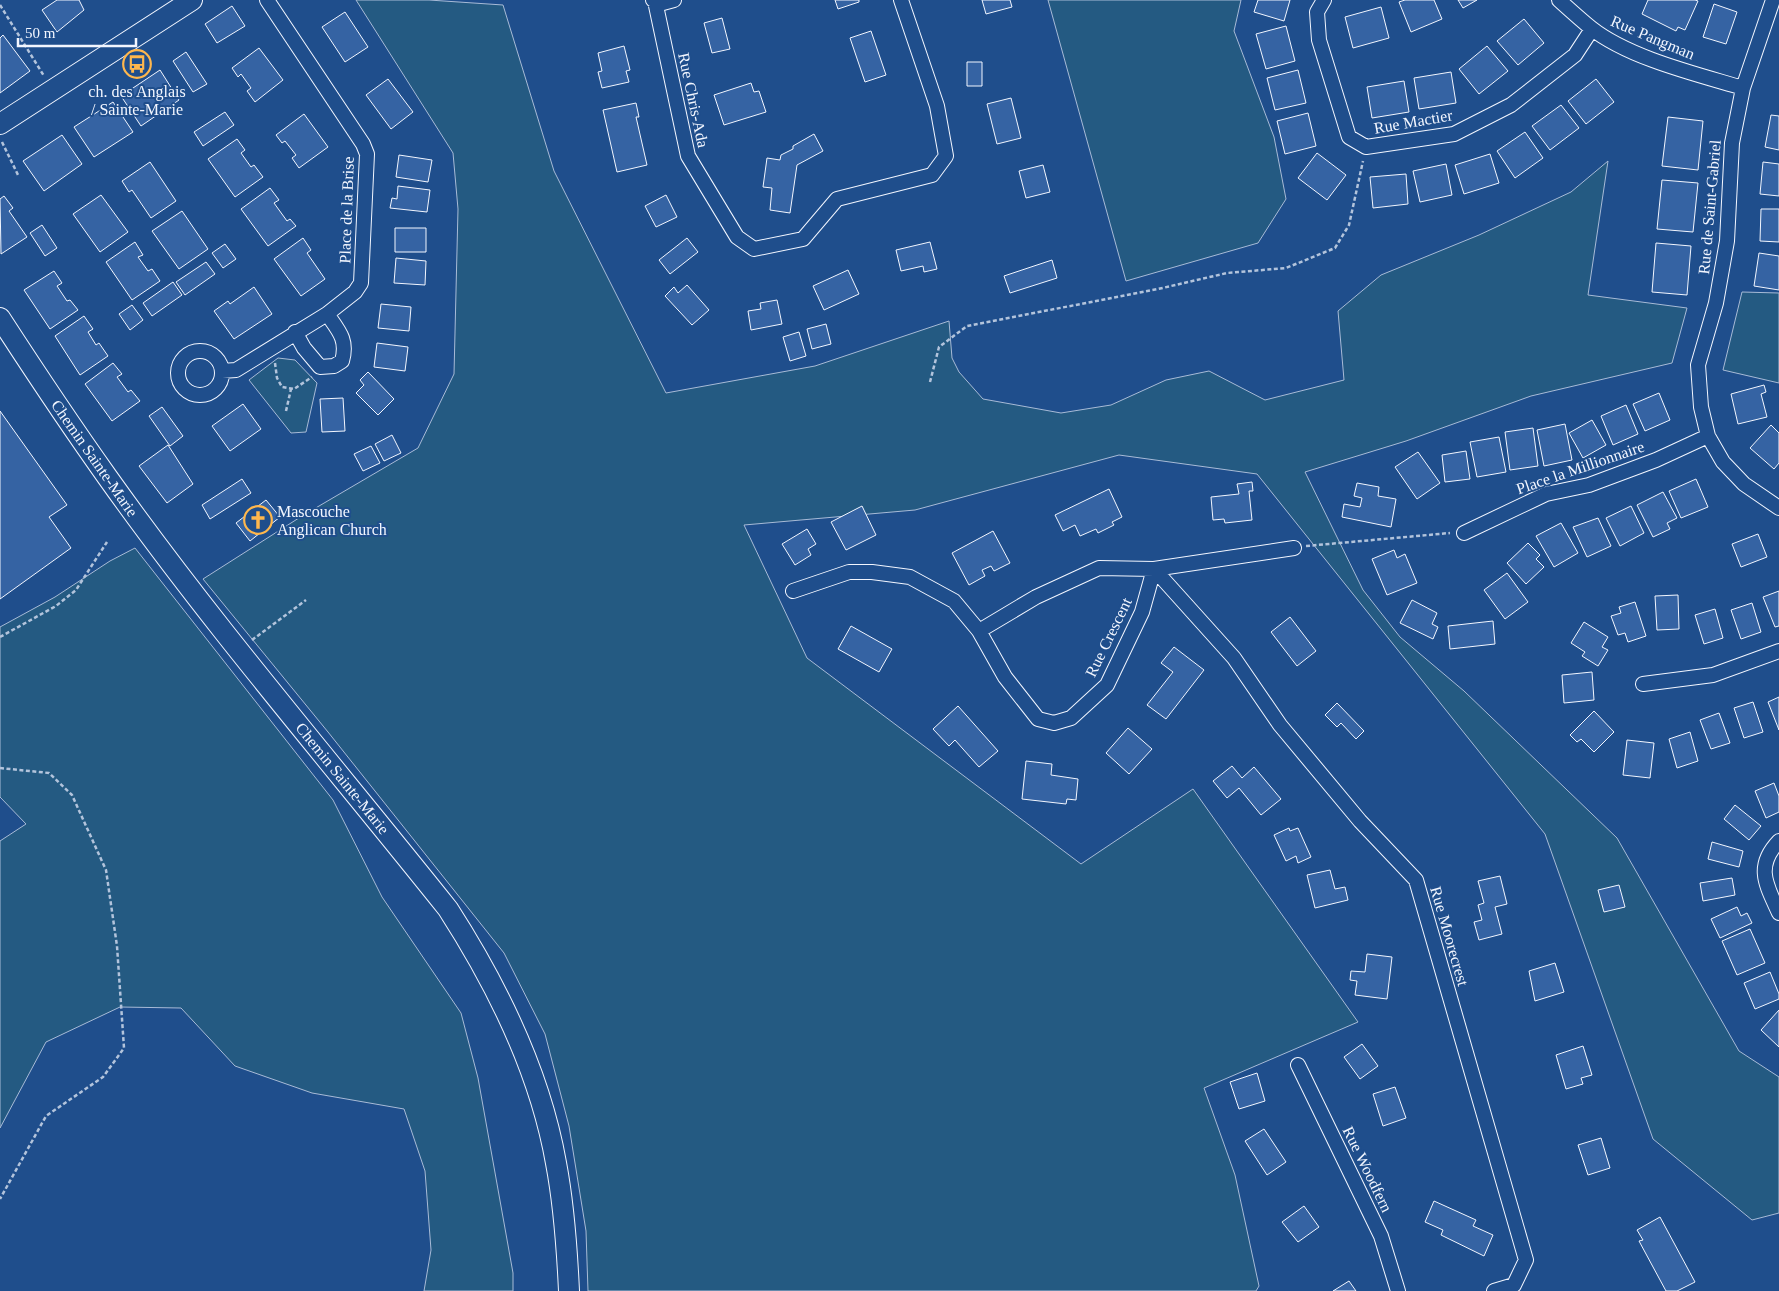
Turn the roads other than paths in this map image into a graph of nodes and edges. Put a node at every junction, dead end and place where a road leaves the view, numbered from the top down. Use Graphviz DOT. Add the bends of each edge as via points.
graph roads {
  1 [pos="192,0"];
  2 [pos="267,0"];
  3 [pos="674,0"];
  4 [pos="901,0"];
  5 [pos="1324,0"];
  6 [pos="1559,0"];
  7 [pos="1773,0"];
  8 [pos="654,1"];
  9 [pos="1592,29"];
  10 [pos="1743,88"];
  11 [pos="1,133"];
  12 [pos="327,314"];
  13 [pos="0,318"];
  14 [pos="295,332"];
  15 [pos="222,371"];
  16 [pos="1708,436"];
  17 [pos="1779,508"];
  18 [pos="1464,533"];
  19 [pos="1294,548"];
  20 [pos="1154,569"];
  21 [pos="793,591"];
  22 [pos="979,631"];
  23 [pos="1779,651"];
  24 [pos="1643,684"];
  25 [pos="1779,841"];
  26 [pos="1779,913"];
  27 [pos="1298,1066"];
  28 [pos="569,1291"];
  29 [pos="1398,1291"];
  30 [pos="1494,1291"];
  1 -- 11 [label="street" via="53,90"];
  2 -- 12 [label="street, Place de la Brise" via="367,154 361,283 355,292"];
  3 -- 8 [label="street, Rue Chris-Ada"];
  4 -- 8 [label="street, Rue Chris-Ada" via="936,106 946,156 932,175 837,199 803,239 754,249 737,237 688,156"];
  5 -- 9 [label="street, Rue Mactier" via="1317,12 1319,40 1349,137 1366,147 1454,134 1487,118 1575,55"];
  6 -- 9 [label="street, Rue Pangman"];
  7 -- 10 [label="street, Rue de Saint-Gabriel"];
  9 -- 10 [label="street, Rue Pangman" via="1626,48 1681,70"];
  10 -- 16 [label="street, Rue de Saint-Gabriel" via="1732,143 1727,241 1716,303 1698,364 1701,407"];
  12 -- 14 [label="street, Place de la Brise"];
  12 -- 14 [label="street" via="343,338 345,350 342,361 334,366 320,367"];
  13 -- 28 [label="street, Chemin Sainte-Marie" via="109,479 239,650 448,909 474,949 521,1045 542,1107 559,1178"];
  14 -- 15 [label="street, Place de la Brise" via="236,370"];
  16 -- 17 [label="street, Rue de Saint-Gabriel" via="1723,462 1744,484"];
  16 -- 18 [label="street, Place la Millionnaire" via="1596,483 1546,494"];
  19 -- 20 [label="street"];
  20 -- 22 [label="street" via="1099,568 1036,597"];
  20 -- 22 [label="street, Rue Crescent" via="1142,612 1107,685 1071,718 1054,723 1038,719 1004,678"];
  20 -- 30 [label="street, Rue Moorecrest" via="1234,658 1280,725 1360,822 1416,880 1526,1260 1514,1285"];
  21 -- 22 [label="street, Rue Crescent" via="849,572 910,577 954,601"];
  23 -- 24 [label="street" via="1712,675"];
  25 -- 26 [label="street" via="1765,865 1763,877"];
  27 -- 29 [label="street, Rue Woodfern" via="1381,1236"];
}
